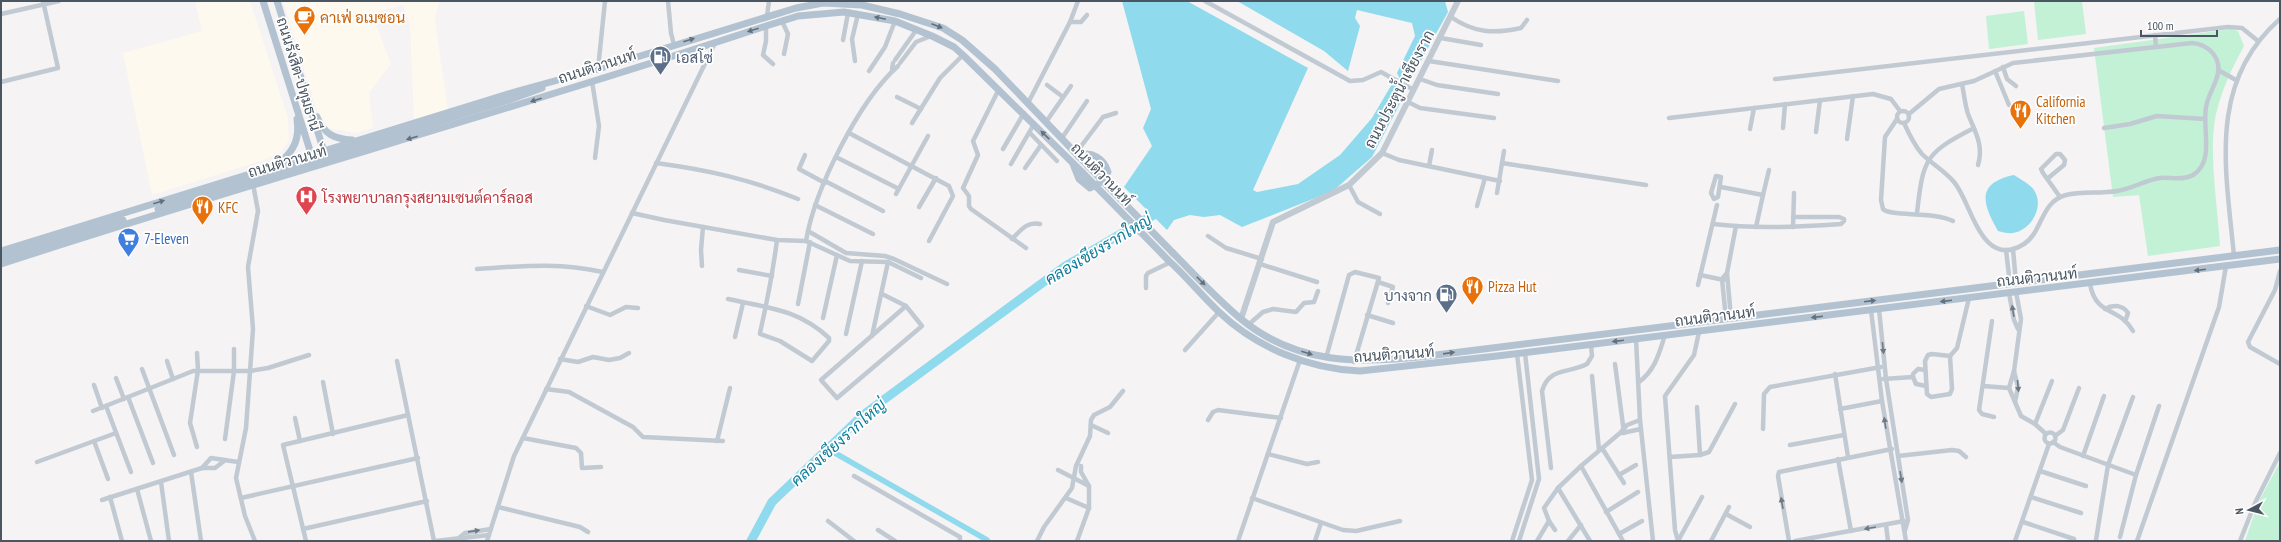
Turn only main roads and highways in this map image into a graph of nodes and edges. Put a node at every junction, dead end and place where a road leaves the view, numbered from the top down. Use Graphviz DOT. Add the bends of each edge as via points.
graph roads {
  1 [pos="263,1"];
  2 [pos="277,1"];
  3 [pos="816,3"];
  4 [pos="598,69"];
  5 [pos="306,93"];
  6 [pos="293,96"];
  7 [pos="385,132"];
  8 [pos="357,140"];
  9 [pos="389,144"];
  10 [pos="324,151"];
  11 [pos="1077,154"];
  12 [pos="311,155"];
  13 [pos="1072,161"];
  14 [pos="327,163"];
  15 [pos="279,164"];
  16 [pos="315,167"];
  17 [pos="243,176"];
  18 [pos="253,184"];
  19 [pos="2280,250"];
  20 [pos="1,251"];
  21 [pos="2234,256"];
  22 [pos="1,257"];
  23 [pos="2224,257"];
  24 [pos="2280,260"];
  25 [pos="1,264"];
  26 [pos="2235,265"];
  27 [pos="2226,266"];
  28 [pos="1745,316"];
  29 [pos="1728,319"];
  30 [pos="1746,326"];
  31 [pos="1727,328"];
  1 -- 6 [label="main road, ถนนรังสิต-ปทุมธานี"];
  2 -- 5 [label="main road, ถนนรังสิต-ปทุมธานี"];
  4 -- 3 [label="main road, ถนนติวานนท์, one-way"];
  3 -- 11 [label="main road, ถนนติวานนท์, one-way" via="862,5 943,28 976,52"];
  4 -- 7 [label="main road, ถนนติวานนท์" via="539,84"];
  4 -- 22 [label="main road, bridge" via="509,100"];
  5 -- 8 [label="main road" via="327,134 339,139"];
  5 -- 10 [label="main road, ถนนรังสิต-ปทุมธานี"];
  6 -- 12 [label="main road, ถนนรังสิต-ปทุมธานี"];
  6 -- 15 [label="main road" via="297,140 294,149"];
  7 -- 8 [label="main road, ถนนติวานนท์"];
  7 -- 9 [label="main road" via="383,141"];
  8 -- 10 [label="main road, ถนนติวานนท์"];
  13 -- 9 [label="main road, ถนนติวานนท์, one-way" via="954,47 896,21 848,12 824,13 782,21"];
  9 -- 14 [label="main road, ถนนติวานนท์"];
  10 -- 12 [label="main road, ถนนติวานนท์"];
  10 -- 14 [label="main road, ถนนรังสิต-ปทุมธานี"];
  11 -- 13 [label="main road" via="1088,152 1096,156 1108,172 1093,188 1079,179"];
  11 -- 29 [label="main road, ถนนติวานนท์, one-way, bridge" via="1173,253 1248,325 1283,344 1326,358 1354,362 1398,360"];
  12 -- 15 [label="main road, ถนนติวานนท์"];
  12 -- 16 [label="main road, ถนนรังสิต-ปทุมธานี"];
  31 -- 13 [label="main road, ถนนติวานนท์, one-way, bridge" via="1360,371 1325,367 1300,360 1258,341 1219,312"];
  14 -- 16 [label="main road, ถนนติวานนท์"];
  15 -- 17 [label="main road, ถนนติวานนท์"];
  16 -- 18 [label="main road, ถนนติวานนท์"];
  17 -- 18 [label="main road" via="248,177"];
  20 -- 17 [label="main road, ถนนติวานนท์, one-way"];
  18 -- 25 [label="main road, ถนนติวานนท์"];
  19 -- 21 [label="main road, ถนนติวานนท์"];
  21 -- 23 [label="main road, ถนนติวานนท์"];
  21 -- 26 [label="main road"];
  23 -- 27 [label="main road"];
  28 -- 23 [label="main road, ถนนติวานนท์, one-way"];
  24 -- 26 [label="main road, ถนนติวานนท์"];
  26 -- 27 [label="main road, ถนนติวานนท์"];
  27 -- 30 [label="main road, ถนนติวานนท์, one-way"];
  28 -- 29 [label="main road, ถนนติวานนท์"];
  28 -- 30 [label="main road"];
  29 -- 31 [label="main road"];
  30 -- 31 [label="main road, ถนนติวานนท์"];
}
